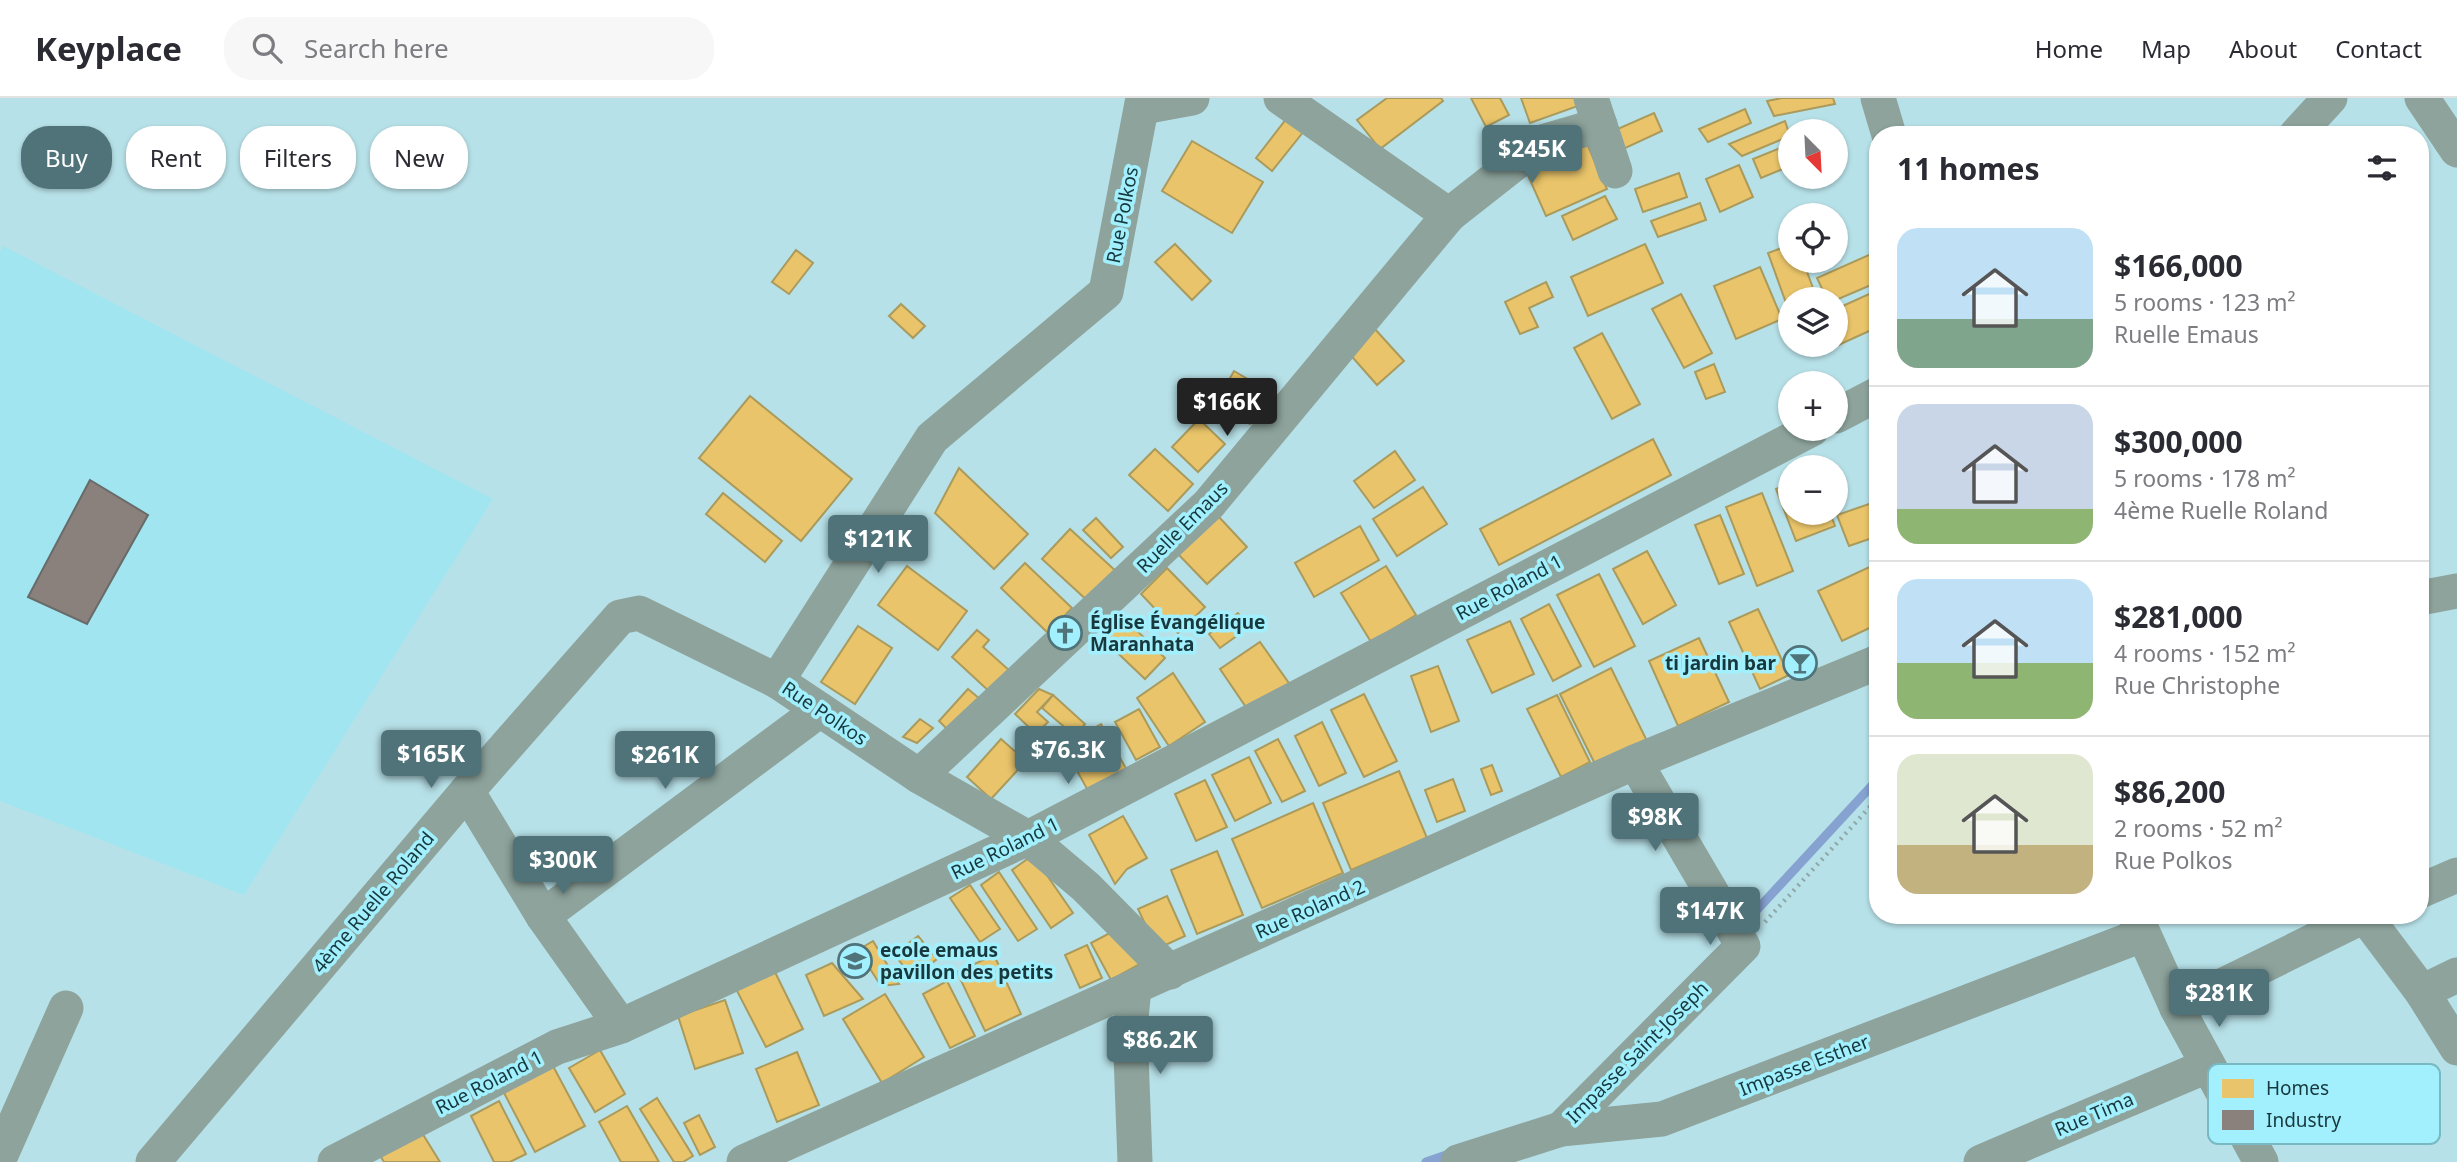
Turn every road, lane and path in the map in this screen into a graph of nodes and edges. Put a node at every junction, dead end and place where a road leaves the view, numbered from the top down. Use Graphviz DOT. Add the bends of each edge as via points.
graph roads {
  1 [pos="1192,98"];
  2 [pos="1281,98"];
  3 [pos="1878,98"];
  4 [pos="2330,98"];
  5 [pos="2422,98"];
  6 [pos="1143,103"];
  7 [pos="1595,112"];
  8 [pos="1886,126"];
  9 [pos="2304,126"];
  10 [pos="2457,150"];
  11 [pos="1615,171"];
  12 [pos="1449,215"];
  13 [pos="1869,399"];
  14 [pos="1848,410"];
  15 [pos="1789,441"];
  16 [pos="2457,591"];
  17 [pos="2429,596"];
  18 [pos="1869,666"];
  19 [pos="777,681"];
  20 [pos="820,709"];
  21 [pos="1635,762"];
  22 [pos="919,776"];
  23 [pos="467,791"];
  24 [pos="1869,808"];
  25 [pos="1028,838"];
  26 [pos="2457,875"];
  27 [pos="2429,887"];
  28 [pos="543,916"];
  29 [pos="2347,924"];
  30 [pos="2372,924"];
  31 [pos="2138,925"];
  32 [pos="1743,946"];
  33 [pos="1170,972"];
  34 [pos="2457,975"];
  35 [pos="1134,988"];
  36 [pos="2422,992"];
  37 [pos="66,1008"];
  38 [pos="2177,1009"];
  39 [pos="621,1026"];
  40 [pos="2457,1048"];
  41 [pos="2207,1066"];
  42 [pos="1561,1129"];
  43 [pos="2251,1144"];
  44 [pos="0,1157"];
  45 [pos="153,1162"];
  46 [pos="335,1162"];
  47 [pos="744,1162"];
  48 [pos="1135,1162"];
  49 [pos="1458,1162"];
  50 [pos="1981,1162"];
  51 [pos="2261,1162"];
  1 -- 6 [label="street"];
  2 -- 12 [label="street"];
  3 -- 8 [label="street"];
  4 -- 9 [label="street"];
  5 -- 10 [label="street"];
  6 -- 19 [label="street, Rue Polkos" via="1106,292 932,438"];
  7 -- 11 [label="street"];
  7 -- 12 [label="street, Ruelle Emaus" via="1542,142"];
  12 -- 22 [label="street, Ruelle Emaus" via="1209,504"];
  13 -- 14 [label="street"];
  15 -- 25 [label="street, Rue Roland 1"];
  16 -- 17 [label="street"];
  18 -- 21 [label="street, Rue Roland 2"];
  19 -- 20 [label="street, Rue Polkos"];
  19 -- 23 [label="street, 4ème Ruelle Roland" via="639,613 630,613 620,617"];
  20 -- 22 [label="street, Rue Polkos"];
  20 -- 28 [label="street"];
  21 -- 32 [label="street"];
  21 -- 33 [label="street, Rue Roland 2"];
  22 -- 25 [label="street, Rue Polkos"];
  23 -- 28 [label="street"];
  23 -- 45 [label="street, 4ème Ruelle Roland"];
  24 -- 32 [label="path"];
  25 -- 33 [label="street, Rue Polkos" via="1086,887"];
  25 -- 39 [label="street, Rue Roland 1"];
  26 -- 27 [label="street"];
  28 -- 39 [label="street"];
  29 -- 38 [label="street"];
  30 -- 36 [label="street"];
  31 -- 38 [label="street"];
  31 -- 42 [label="street, Impasse Esther" via="1662,1119"];
  32 -- 42 [label="street, Impasse Saint-Joseph"];
  33 -- 35 [label="street, Rue Roland 2"];
  34 -- 36 [label="street"];
  35 -- 47 [label="street, Rue Roland 2"];
  35 -- 48 [label="street" via="1130,1028"];
  36 -- 40 [label="street"];
  37 -- 44 [label="street"];
  38 -- 41 [label="street"];
  39 -- 46 [label="street, Rue Roland 1" via="557,1047"];
  41 -- 50 [label="street, Rue Tima"];
  42 -- 49 [label="street, Impasse Esther"];
  43 -- 51 [label="street"];
}
